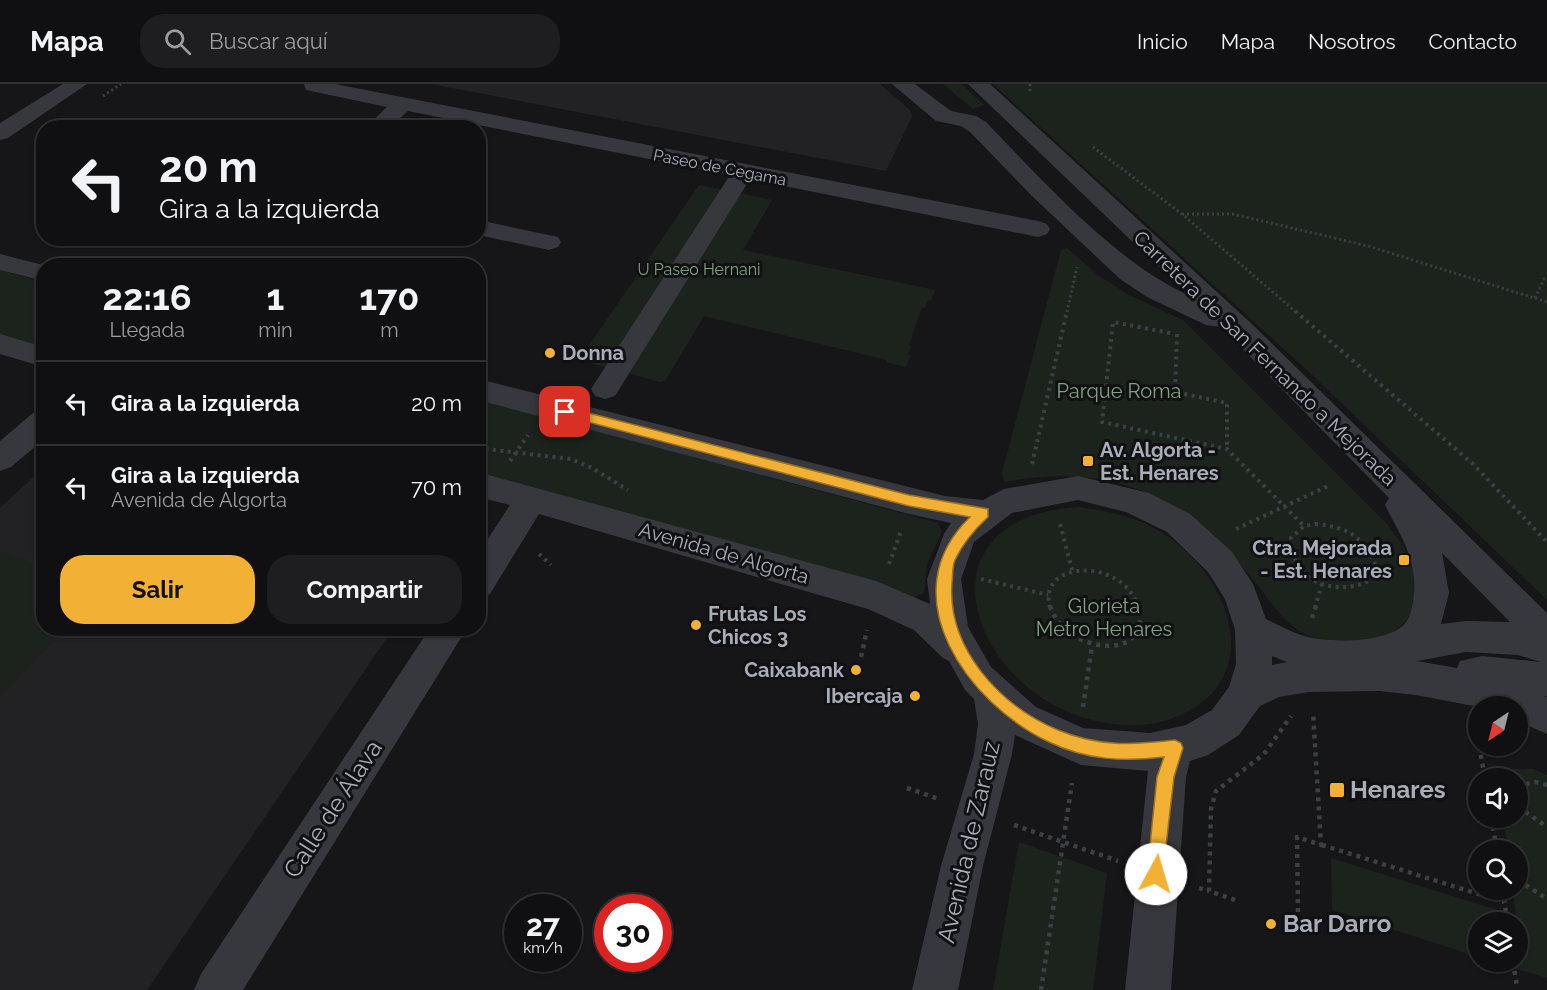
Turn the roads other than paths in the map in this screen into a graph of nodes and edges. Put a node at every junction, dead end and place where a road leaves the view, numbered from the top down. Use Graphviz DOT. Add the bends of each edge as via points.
graph roads {
  1 [pos="77,84"];
  2 [pos="313,84"];
  3 [pos="902,84"];
  4 [pos="978,84"];
  5 [pos="403,104"];
  6 [pos="385,120"];
  7 [pos="484,120"];
  8 [pos="486,120"];
  9 [pos="0,133"];
  10 [pos="744,171"];
  11 [pos="486,229"];
  12 [pos="1038,229"];
  13 [pos="549,242"];
  14 [pos="0,262"];
  15 [pos="36,271"];
  16 [pos="0,345"];
  17 [pos="1258,346"];
  18 [pos="36,355"];
  19 [pos="605,388"];
  20 [pos="486,391"];
  21 [pos="36,428"];
  22 [pos="1361,450"];
  23 [pos="0,459"];
  24 [pos="486,486"];
  25 [pos="531,499"];
  26 [pos="983,513"];
  27 [pos="486,571"];
  28 [pos="1254,630"];
  29 [pos="445,636"];
  30 [pos="1547,636"];
  31 [pos="957,648"];
  32 [pos="1547,648"];
  33 [pos="1393,665"];
  34 [pos="1547,679"];
  35 [pos="992,694"];
  36 [pos="1245,694"];
  37 [pos="1547,716"];
  38 [pos="1175,748"];
  39 [pos="217,990"];
  40 [pos="935,990"];
  41 [pos="1148,990"];
  1 -- 9 [label="street"];
  2 -- 5 [label="street, Paseo de Cegama"];
  3 -- 17 [label="street" via="944,116 978,127 1129,273"];
  4 -- 17 [label="street, Carretera de San Fernando a Mejorada"];
  5 -- 6 [label="street"];
  5 -- 7 [label="street, Paseo de Cegama"];
  8 -- 10 [label="street, Paseo de Cegama"];
  10 -- 12 [label="street, Paseo de Cegama"];
  10 -- 19 [label="street"];
  11 -- 13 [label="street"];
  14 -- 15 [label="street"];
  16 -- 18 [label="street"];
  17 -- 22 [label="street, Carretera de San Fernando a Mejorada"];
  20 -- 26 [label="street" via="909,501"];
  21 -- 23 [label="street"];
  22 -- 30 [label="street, Carretera de San Fernando a Mejorada"];
  22 -- 33 [label="street" via="1414,523 1430,567 1430,611 1418,634"];
  24 -- 25 [label="street, Avenida de Algorta"];
  25 -- 27 [label="street"];
  25 -- 31 [label="street, Avenida de Algorta" via="876,596 926,619"];
  26 -- 28 [label="street" via="1014,496 1050,489 1078,488 1136,501 1182,526 1213,553 1232,576"];
  26 -- 31 [label="street" via="964,531 947,562 944,599"];
  28 -- 33 [label="street" via="1279,644 1311,654"];
  28 -- 36 [label="street" via="1255,663"];
  29 -- 39 [label="street, Calle de Álava"];
  31 -- 35 [label="street"];
  32 -- 33 [label="street" via="1526,639 1496,634 1461,636"];
  33 -- 34 [label="street" via="1484,672 1530,681"];
  33 -- 36 [label="street" via="1278,680"];
  33 -- 37 [label="street" via="1497,695"];
  35 -- 38 [label="street" via="1031,724 1077,745 1127,754"];
  35 -- 40 [label="street, Avenida de Zarauz" via="997,724"];
  36 -- 38 [label="street" via="1234,712 1217,727"];
  38 -- 41 [label="street" via="1166,777"];
}
